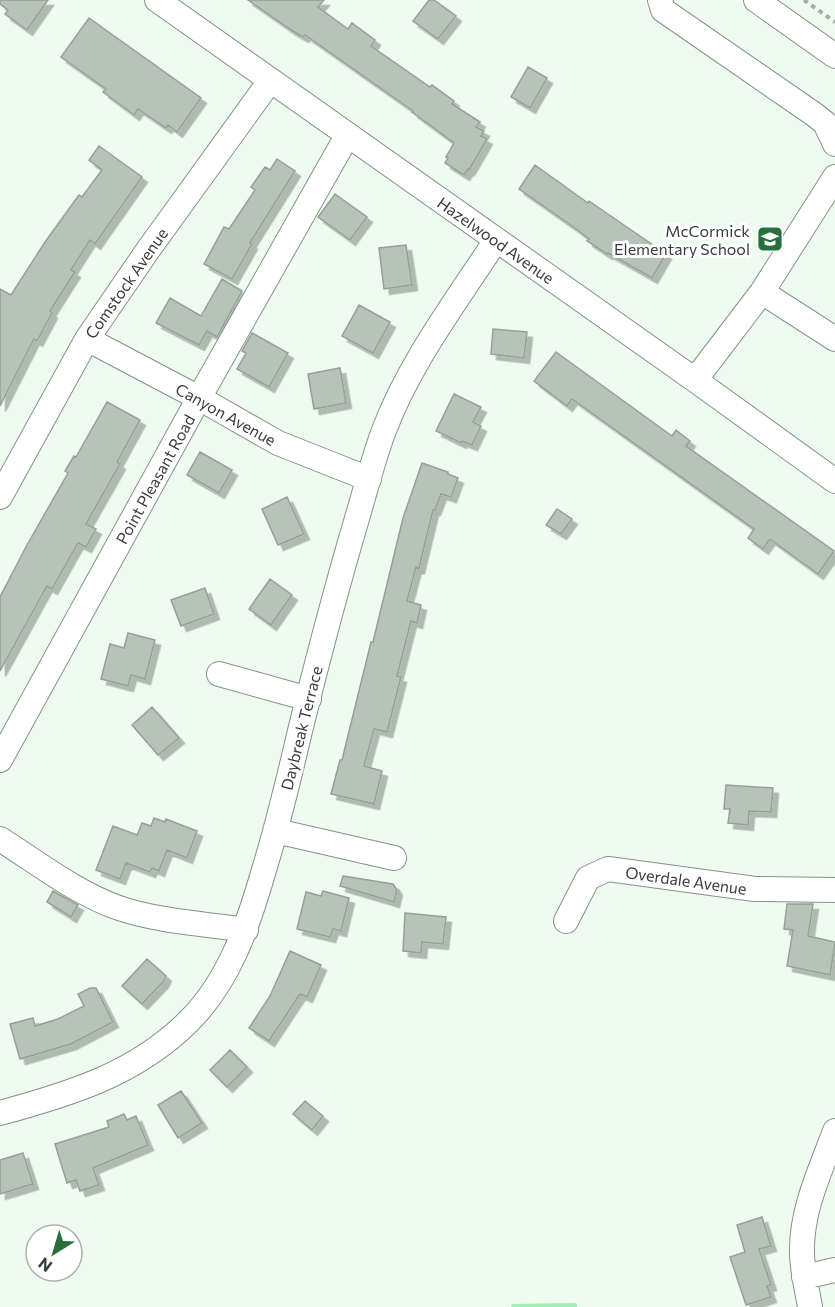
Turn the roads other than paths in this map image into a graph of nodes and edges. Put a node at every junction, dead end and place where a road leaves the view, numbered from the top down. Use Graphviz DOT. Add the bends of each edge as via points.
graph roads {
  1 [pos="660,0"];
  2 [pos="756,0"];
  3 [pos="169,3"];
  4 [pos="835,56"];
  5 [pos="270,81"];
  6 [pos="832,125"];
  7 [pos="347,136"];
  8 [pos="835,177"];
  9 [pos="496,240"];
  10 [pos="762,291"];
  11 [pos="87,339"];
  12 [pos="835,339"];
  13 [pos="695,380"];
  14 [pos="199,398"];
  15 [pos="369,479"];
  16 [pos="835,481"];
  17 [pos="0,497"];
  18 [pos="219,674"];
  19 [pos="309,699"];
  20 [pos="0,760"];
  21 [pos="276,831"];
  22 [pos="0,839"];
  23 [pos="394,858"];
  24 [pos="835,890"];
  25 [pos="566,921"];
  26 [pos="246,930"];
  27 [pos="0,1113"];
  28 [pos="835,1131"];
  29 [pos="835,1270"];
  30 [pos="804,1278"];
  31 [pos="810,1307"];
  1 -- 6 [label="street" via="663,10"];
  2 -- 4 [label="street"];
  3 -- 5 [label="street, Hazelwood Avenue"];
  5 -- 7 [label="street, Hazelwood Avenue"];
  5 -- 11 [label="street, Comstock Avenue"];
  7 -- 9 [label="street, Hazelwood Avenue"];
  7 -- 14 [label="street, Point Pleasant Road"];
  8 -- 10 [label="street"];
  9 -- 13 [label="street, Hazelwood Avenue"];
  9 -- 15 [label="street, Daybreak Terrace" via="409,377 383,433"];
  10 -- 12 [label="street"];
  10 -- 13 [label="street"];
  11 -- 14 [label="street, Canyon Avenue"];
  11 -- 17 [label="street, Comstock Avenue"];
  13 -- 16 [label="street, Hazelwood Avenue"];
  14 -- 15 [label="street, Canyon Avenue" via="278,443"];
  14 -- 20 [label="street, Point Pleasant Road"];
  15 -- 19 [label="street, Daybreak Terrace" via="333,599"];
  18 -- 19 [label="street"];
  19 -- 21 [label="street, Daybreak Terrace"];
  21 -- 23 [label="street"];
  21 -- 26 [label="street, Daybreak Terrace"];
  22 -- 26 [label="street" via="79,889 119,908"];
  24 -- 25 [label="street, Overdale Avenue" via="754,889 608,869 588,878"];
  26 -- 27 [label="street, Daybreak Terrace" via="233,960 208,999 190,1020 148,1055 78,1090"];
  28 -- 30 [label="street" via="804,1223"];
  29 -- 30 [label="street"];
  30 -- 31 [label="street"];
}
